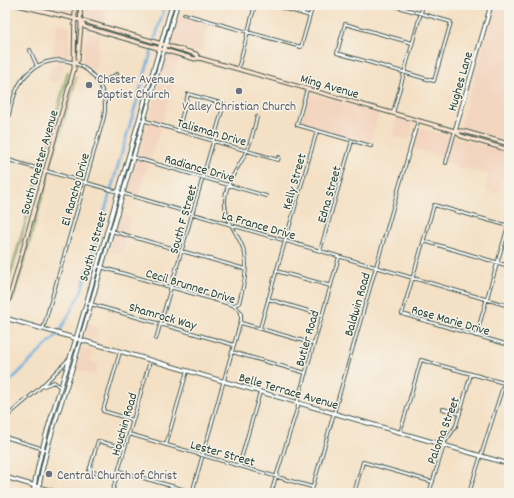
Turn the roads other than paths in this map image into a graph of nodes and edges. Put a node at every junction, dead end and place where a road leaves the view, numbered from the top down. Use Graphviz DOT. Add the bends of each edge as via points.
graph roads {
  1 [pos="17,5"];
  2 [pos="75,5"];
  3 [pos="80,5"];
  4 [pos="172,5"];
  5 [pos="177,5"];
  6 [pos="255,5"];
  7 [pos="273,5"];
  8 [pos="313,5"];
  9 [pos="391,5"];
  10 [pos="423,5"];
  11 [pos="491,5"];
  12 [pos="184,14"];
  13 [pos="421,14"];
  14 [pos="310,16"];
  15 [pos="76,20"];
  16 [pos="81,22"];
  17 [pos="248,32"];
  18 [pos="160,43"];
  19 [pos="412,43"];
  20 [pos="166,45"];
  21 [pos="158,48"];
  22 [pos="30,50"];
  23 [pos="164,50"];
  24 [pos="199,58"];
  25 [pos="75,62"];
  26 [pos="37,66"];
  27 [pos="238,69"];
  28 [pos="404,72"];
  29 [pos="116,74"];
  30 [pos="100,84"];
  31 [pos="149,85"];
  32 [pos="307,89"];
  33 [pos="149,103"];
  34 [pos="393,113"];
  35 [pos="257,118"];
  36 [pos="139,119"];
  37 [pos="144,121"];
  38 [pos="418,121"];
  39 [pos="5,130"];
  40 [pos="178,131"];
  41 [pos="317,131"];
  42 [pos="455,131"];
  43 [pos="213,141"];
  44 [pos="352,141"];
  45 [pos="508,144"];
  46 [pos="492,145"];
  47 [pos="371,146"];
  48 [pos="509,150"];
  49 [pos="247,151"];
  50 [pos="129,156"];
  51 [pos="278,157"];
  52 [pos="134,158"];
  53 [pos="5,159"];
  54 [pos="446,163"];
  55 [pos="46,171"];
  56 [pos="203,178"];
  57 [pos="86,182"];
  58 [pos="229,185"];
  59 [pos="118,192"];
  60 [pos="123,194"];
  61 [pos="266,196"];
  62 [pos="192,214"];
  63 [pos="232,226"];
  64 [pos="508,226"];
  65 [pos="108,230"];
  66 [pos="112,231"];
  67 [pos="285,241"];
  68 [pos="424,241"];
  69 [pos="182,251"];
  70 [pos="320,251"];
  71 [pos="339,257"];
  72 [pos="497,262"];
  73 [pos="97,266"];
  74 [pos="509,266"];
  75 [pos="102,267"];
  76 [pos="376,267"];
  77 [pos="246,269"];
  78 [pos="276,271"];
  79 [pos="413,278"];
  80 [pos="331,286"];
  81 [pos="171,288"];
  82 [pos="268,299"];
  83 [pos="486,299"];
  84 [pos="86,303"];
  85 [pos="91,304"];
  86 [pos="233,305"];
  87 [pos="509,306"];
  88 [pos="5,313"];
  89 [pos="322,315"];
  90 [pos="5,318"];
  91 [pos="241,323"];
  92 [pos="161,324"];
  93 [pos="260,328"];
  94 [pos="43,330"];
  95 [pos="476,336"];
  96 [pos="76,339"];
  97 [pos="156,339"];
  98 [pos="81,340"];
  99 [pos="314,344"];
  100 [pos="234,345"];
  101 [pos="509,345"];
  102 [pos="120,352"];
  103 [pos="232,352"];
  104 [pos="71,355"];
  105 [pos="150,361"];
  106 [pos="187,371"];
  107 [pos="306,373"];
  108 [pos="471,374"];
  109 [pos="224,382"];
  110 [pos="60,387"];
  111 [pos="40,388"];
  112 [pos="260,392"];
  113 [pos="298,403"];
  114 [pos="443,409"];
  115 [pos="334,414"];
  116 [pos="460,414"];
  117 [pos="5,418"];
  118 [pos="133,420"];
  119 [pos="400,433"];
  120 [pos="129,434"];
  121 [pos="5,437"];
  122 [pos="166,445"];
  123 [pos="444,445"];
  124 [pos="125,448"];
  125 [pos="42,449"];
  126 [pos="47,450"];
  127 [pos="202,455"];
  128 [pos="480,456"];
  129 [pos="509,464"];
  130 [pos="239,466"];
  131 [pos="119,471"];
  132 [pos="277,476"];
  133 [pos="5,477"];
  134 [pos="116,478"];
  135 [pos="433,482"];
  136 [pos="34,486"];
  137 [pos="39,487"];
  138 [pos="312,487"];
  139 [pos="192,492"];
  140 [pos="33,493"];
  141 [pos="38,493"];
  142 [pos="59,493"];
  143 [pos="112,493"];
  144 [pos="196,493"];
  145 [pos="271,493"];
  146 [pos="310,493"];
  147 [pos="354,493"];
  148 [pos="430,493"];
  149 [pos="469,493"];
  1 -- 15 [label="main road, Ming Avenue"];
  2 -- 15 [label="main road, South Chester Avenue"];
  3 -- 16 [label="main road, South Chester Avenue"];
  4 -- 18 [label="street, South H Street"];
  5 -- 20 [label="street, South H Street"];
  6 -- 17 [label="street"];
  7 -- 14 [label="street"];
  8 -- 14 [label="street"];
  9 -- 13 [label="street"];
  10 -- 13 [label="street"];
  11 -- 42 [label="street, Hughes Lane"];
  12 -- 17 [label="street"];
  13 -- 19 [label="street"];
  13 -- 28 [label="street" via="451,22 434,81"];
  14 -- 17 [label="street" via="301,47"];
  15 -- 16 [label="main road, Ming Avenue"];
  15 -- 25 [label="main road, South Chester Avenue" via="73,60"];
  16 -- 18 [label="main road, Ming Avenue"];
  16 -- 21 [label="main road, Ming Avenue" via="85,27"];
  16 -- 25 [label="main road, South Chester Avenue" via="78,60"];
  17 -- 27 [label="street"];
  18 -- 20 [label="main road, Ming Avenue"];
  18 -- 21 [label="street, South H Street"];
  19 -- 28 [label="street"];
  19 -- 28 [label="street" via="345,24 337,53"];
  20 -- 23 [label="street, South H Street"];
  20 -- 24 [label="main road, Ming Avenue" via="196,54"];
  21 -- 23 [label="main road, Ming Avenue"];
  21 -- 31 [label="street, South H Street"];
  22 -- 26 [label="street"];
  23 -- 24 [label="main road, Ming Avenue"];
  23 -- 33 [label="street, South H Street"];
  24 -- 27 [label="main road, Ming Avenue"];
  25 -- 26 [label="street" via="56,60"];
  25 -- 30 [label="street" via="90,72"];
  25 -- 55 [label="main road, South Chester Avenue"];
  26 -- 39 [label="street" via="27,74 18,87"];
  27 -- 32 [label="main road, Ming Avenue"];
  28 -- 34 [label="street"];
  29 -- 30 [label="street"];
  30 -- 57 [label="street, El Rancho Drive" via="105,112"];
  31 -- 33 [label="street"];
  31 -- 36 [label="street, South H Street"];
  32 -- 34 [label="main road, Ming Avenue"];
  32 -- 41 [label="street" via="297,125"];
  33 -- 37 [label="street, South H Street"];
  34 -- 38 [label="main road, Ming Avenue"];
  35 -- 49 [label="street"];
  36 -- 37 [label="street, Talisman Drive"];
  36 -- 50 [label="street, South H Street"];
  37 -- 40 [label="street, Talisman Drive"];
  37 -- 52 [label="street, South H Street"];
  38 -- 42 [label="main road, Ming Avenue"];
  38 -- 76 [label="street, Baldwin Road"];
  40 -- 43 [label="street, Talisman Drive"];
  40 -- 43 [label="street, South F Street" via="188,94 224,104"];
  41 -- 44 [label="street"];
  41 -- 67 [label="street, Kelly Street"];
  42 -- 45 [label="main road, Ming Avenue"];
  42 -- 46 [label="main road, Ming Avenue" via="461,136"];
  42 -- 54 [label="street, Hughes Lane"];
  43 -- 49 [label="street, Talisman Drive"];
  43 -- 56 [label="street, South F Street"];
  44 -- 47 [label="street"];
  44 -- 70 [label="street, Edna Street"];
  45 -- 46 [label="main road"];
  46 -- 48 [label="main road, Ming Avenue"];
  49 -- 51 [label="street, Talisman Drive" via="278,160"];
  49 -- 58 [label="street"];
  50 -- 52 [label="street, Radiance Drive"];
  50 -- 59 [label="street, South H Street"];
  52 -- 56 [label="street, Radiance Drive"];
  52 -- 60 [label="street, South H Street"];
  53 -- 55 [label="street, La France Drive"];
  55 -- 57 [label="street, La France Drive"];
  55 -- 88 [label="main road, South Chester Avenue"];
  56 -- 58 [label="street, Radiance Drive"];
  56 -- 62 [label="street, South F Street"];
  57 -- 59 [label="street, La France Drive"];
  57 -- 94 [label="street, El Rancho Drive"];
  58 -- 61 [label="street, Radiance Drive"];
  58 -- 63 [label="street" via="225,205"];
  59 -- 60 [label="street, La France Drive"];
  59 -- 65 [label="street, South H Street"];
  60 -- 62 [label="street, La France Drive"];
  60 -- 66 [label="street, South H Street"];
  62 -- 63 [label="street, La France Drive"];
  62 -- 69 [label="street, South F Street"];
  63 -- 67 [label="street, La France Drive"];
  63 -- 77 [label="street" via="245,255"];
  64 -- 68 [label="street" via="434,204"];
  64 -- 72 [label="street"];
  65 -- 66 [label="street"];
  65 -- 73 [label="street, South H Street"];
  66 -- 69 [label="street"];
  66 -- 75 [label="street, South H Street"];
  67 -- 70 [label="street, La France Drive"];
  67 -- 78 [label="street, Kelly Street"];
  68 -- 72 [label="street"];
  68 -- 79 [label="street"];
  69 -- 77 [label="street"];
  69 -- 81 [label="street, South F Street"];
  70 -- 71 [label="street, La France Drive"];
  71 -- 76 [label="street, La France Drive"];
  71 -- 80 [label="street, Butler Road"];
  72 -- 74 [label="street"];
  72 -- 83 [label="street"];
  73 -- 75 [label="street, Cecil Brunner Drive"];
  73 -- 84 [label="street, South H Street"];
  75 -- 81 [label="street, Cecil Brunner Drive"];
  75 -- 85 [label="street, South H Street"];
  76 -- 79 [label="street, La France Drive"];
  76 -- 115 [label="street, Baldwin Road"];
  77 -- 86 [label="street" via="239,303"];
  78 -- 80 [label="street"];
  78 -- 82 [label="street, Kelly Street"];
  79 -- 83 [label="street, La France Drive"];
  79 -- 95 [label="street, Rose Marie Drive" via="402,314"];
  80 -- 89 [label="street, Butler Road"];
  81 -- 86 [label="street, Cecil Brunner Drive"];
  81 -- 92 [label="street, South F Street"];
  82 -- 89 [label="street"];
  82 -- 93 [label="street, Kelly Street"];
  83 -- 87 [label="street, La France Drive"];
  83 -- 95 [label="street"];
  84 -- 85 [label="street, Shamrock Way"];
  84 -- 96 [label="street, South H Street"];
  85 -- 92 [label="street, Shamrock Way"];
  85 -- 98 [label="street, South H Street"];
  86 -- 91 [label="street, Cecil Brunner Drive" via="241,312"];
  89 -- 99 [label="street, Butler Road"];
  90 -- 94 [label="street, Belle Terrace Avenue"];
  91 -- 93 [label="street, Cecil Brunner Drive"];
  91 -- 100 [label="street"];
  92 -- 97 [label="street, South F Street"];
  92 -- 100 [label="street, Shamrock Way"];
  93 -- 99 [label="street, Cecil Brunner Drive"];
  94 -- 96 [label="street, Belle Terrace Avenue"];
  95 -- 101 [label="street, Rose Marie Drive"];
  96 -- 98 [label="street, Belle Terrace Avenue"];
  96 -- 104 [label="street, South H Street"];
  98 -- 102 [label="street, Belle Terrace Avenue"];
  98 -- 126 [label="street, South H Street"];
  99 -- 107 [label="street, Butler Road"];
  100 -- 103 [label="street"];
  102 -- 105 [label="street, Belle Terrace Avenue"];
  102 -- 118 [label="street" via="103,411"];
  103 -- 107 [label="street"];
  103 -- 109 [label="street"];
  104 -- 110 [label="street, South H Street"];
  104 -- 111 [label="street"];
  105 -- 106 [label="street, Belle Terrace Avenue"];
  105 -- 118 [label="street, Houchin Road"];
  106 -- 109 [label="street, Belle Terrace Avenue"];
  106 -- 122 [label="street"];
  107 -- 113 [label="street, Butler Road"];
  108 -- 116 [label="street, Paloma Street"];
  108 -- 119 [label="street" via="421,360"];
  108 -- 128 [label="street" via="504,383"];
  109 -- 112 [label="street, Belle Terrace Avenue"];
  109 -- 127 [label="street"];
  110 -- 111 [label="street" via="54,382"];
  110 -- 125 [label="street, South H Street"];
  111 -- 117 [label="street"];
  112 -- 113 [label="street, Belle Terrace Avenue"];
  112 -- 130 [label="street"];
  113 -- 115 [label="street, Belle Terrace Avenue"];
  113 -- 132 [label="street, Butler Road"];
  114 -- 116 [label="street"];
  115 -- 119 [label="street, Belle Terrace Avenue"];
  115 -- 138 [label="street, Baldwin Road"];
  116 -- 123 [label="street, Paloma Street"];
  118 -- 120 [label="street, Houchin Road"];
  119 -- 123 [label="street, Belle Terrace Avenue"];
  120 -- 122 [label="street, Lester Street"];
  120 -- 124 [label="street, Houchin Road"];
  121 -- 125 [label="street"];
  122 -- 127 [label="street, Lester Street"];
  123 -- 128 [label="street, Belle Terrace Avenue"];
  123 -- 135 [label="street, Paloma Street"];
  124 -- 131 [label="street, Houchin Road"];
  124 -- 134 [label="street" via="98,441 89,470"];
  125 -- 126 [label="street"];
  125 -- 136 [label="street, South H Street"];
  126 -- 137 [label="street, South H Street"];
  127 -- 130 [label="street, Lester Street"];
  127 -- 139 [label="street"];
  128 -- 129 [label="street, Belle Terrace Avenue"];
  128 -- 149 [label="street"];
  130 -- 132 [label="street, Lester Street"];
  131 -- 134 [label="street, Houchin Road"];
  131 -- 139 [label="street"];
  132 -- 138 [label="street, Lester Street"];
  132 -- 145 [label="street, Butler Road"];
  133 -- 136 [label="street"];
  134 -- 143 [label="street, Houchin Road"];
  135 -- 147 [label="street" via="363,462"];
  135 -- 148 [label="street, Paloma Street"];
  136 -- 137 [label="street"];
  136 -- 140 [label="street, South H Street"];
  137 -- 141 [label="street, South H Street"];
  137 -- 142 [label="street"];
  138 -- 146 [label="street, Baldwin Road"];
  139 -- 144 [label="street"];
}
